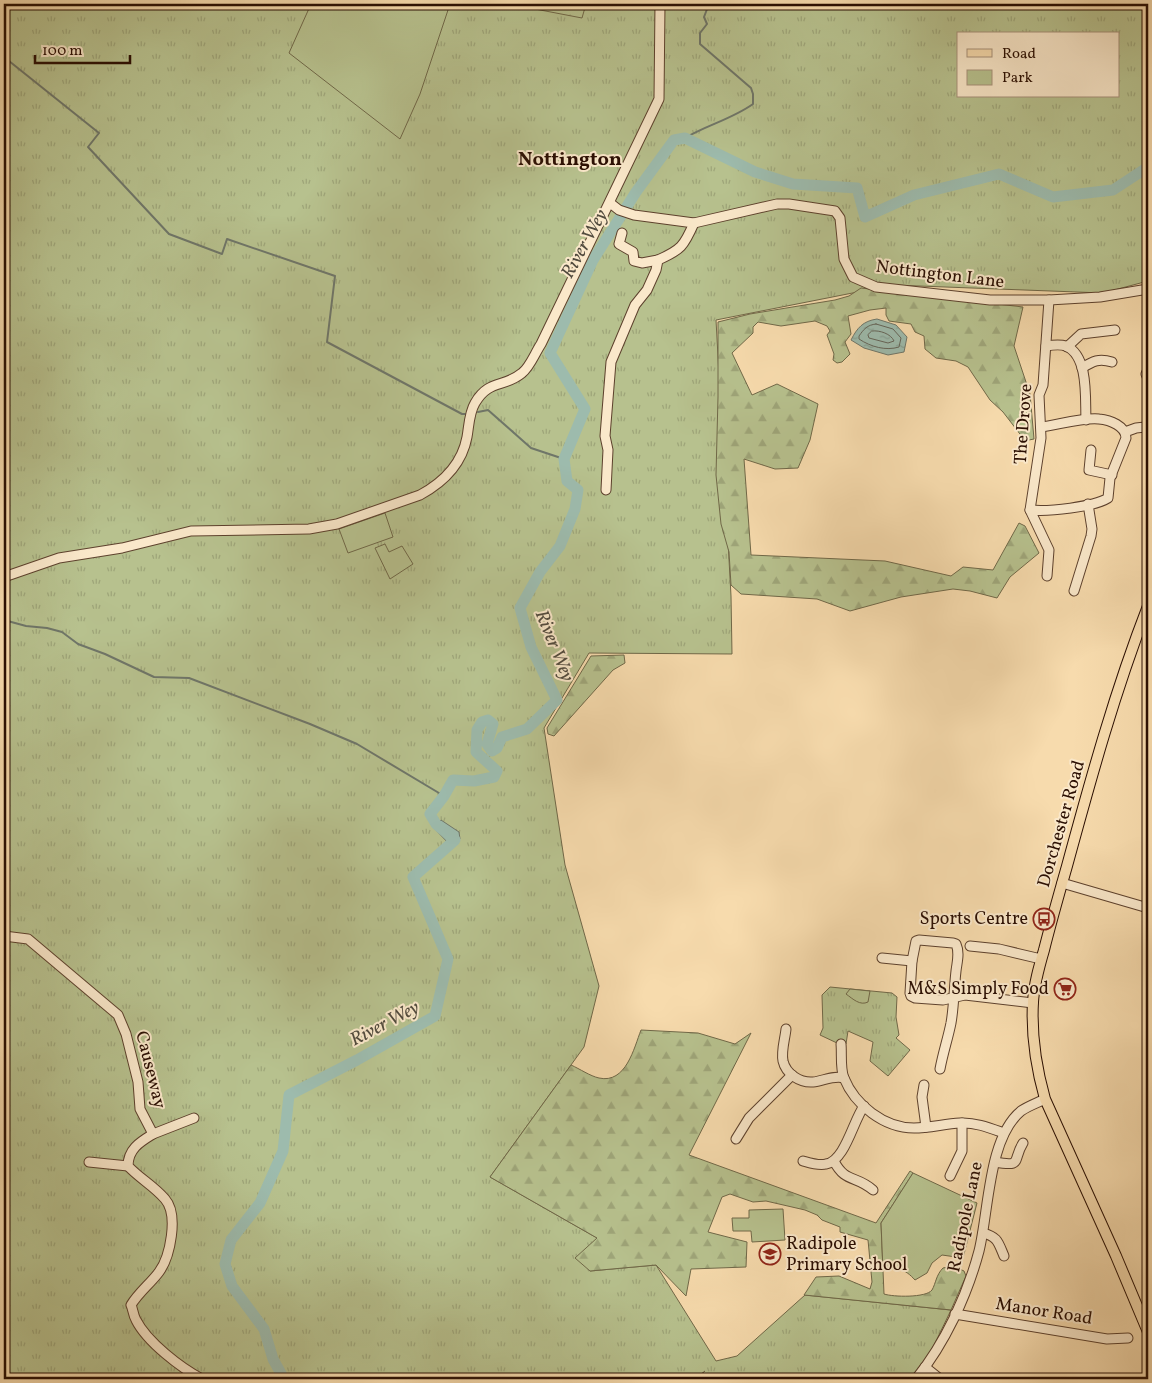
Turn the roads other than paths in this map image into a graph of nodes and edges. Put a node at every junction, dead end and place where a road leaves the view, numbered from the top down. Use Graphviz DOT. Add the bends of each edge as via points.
graph roads {
  1 [pos="660,4"];
  2 [pos="610,203"];
  3 [pos="694,223"];
  4 [pos="622,233"];
  5 [pos="658,260"];
  6 [pos="1148,289"];
  7 [pos="1049,300"];
  8 [pos="1114,330"];
  9 [pos="1046,346"];
  10 [pos="1067,347"];
  11 [pos="1112,362"];
  12 [pos="1082,368"];
  13 [pos="1148,370"];
  14 [pos="1148,379"];
  15 [pos="1086,420"];
  16 [pos="1041,427"];
  17 [pos="1145,427"];
  18 [pos="1125,432"];
  19 [pos="1091,450"];
  20 [pos="1112,475"];
  21 [pos="606,490"];
  22 [pos="1088,504"];
  23 [pos="1030,510"];
  24 [pos="1047,576"];
  25 [pos="4,577"];
  26 [pos="1074,591"];
  27 [pos="1148,606"];
  28 [pos="1062,883"];
  29 [pos="1148,908"];
  30 [pos="4,936"];
  31 [pos="970,946"];
  32 [pos="882,958"];
  33 [pos="1042,959"];
  34 [pos="912,960"];
  35 [pos="953,998"];
  36 [pos="1033,1003"];
  37 [pos="786,1029"];
  38 [pos="841,1044"];
  39 [pos="940,1069"];
  40 [pos="792,1075"];
  41 [pos="844,1078"];
  42 [pos="924,1084"];
  43 [pos="1045,1099"];
  44 [pos="864,1106"];
  45 [pos="194,1118"];
  46 [pos="962,1123"];
  47 [pos="926,1127"];
  48 [pos="1004,1133"];
  49 [pos="153,1134"];
  50 [pos="736,1139"];
  51 [pos="1023,1143"];
  52 [pos="803,1161"];
  53 [pos="834,1161"];
  54 [pos="89,1162"];
  55 [pos="995,1162"];
  56 [pos="128,1166"];
  57 [pos="950,1176"];
  58 [pos="873,1190"];
  59 [pos="983,1233"];
  60 [pos="1004,1256"];
  61 [pos="955,1314"];
  62 [pos="1148,1332"];
  63 [pos="1128,1338"];
  64 [pos="925,1367"];
  65 [pos="202,1379"];
  66 [pos="916,1379"];
  67 [pos="940,1379"];
  1 -- 2 [label="street" via="659,99"];
  2 -- 3 [label="street, Nottington Lane" via="618,210 634,215"];
  2 -- 25 [label="street" via="523,373 493,385 475,403 460,456 450,474 432,488 337,524 309,529 191,531 122,548 59,558"];
  3 -- 5 [label="street" via="686,242"];
  3 -- 7 [label="street, Nottington Lane" via="777,204 835,211 840,218 844,259 853,277 876,287 990,300"];
  4 -- 5 [label="street" via="619,244 633,252 634,261"];
  5 -- 21 [label="street" via="647,290 635,305 611,362 605,436 608,450"];
  6 -- 7 [label="street, Nottington Lane" via="1100,298"];
  7 -- 9 [label="street, The Drove"];
  8 -- 10 [label="street" via="1081,334"];
  9 -- 10 [label="street"];
  9 -- 16 [label="street, The Drove" via="1043,385 1039,394"];
  10 -- 12 [label="street" via="1077,356"];
  11 -- 12 [label="street" via="1092,361"];
  12 -- 15 [label="street"];
  13 -- 14 [label="street"];
  15 -- 16 [label="street"];
  15 -- 18 [label="street" via="1110,422"];
  16 -- 23 [label="street, The Drove"];
  17 -- 18 [label="street"];
  18 -- 20 [label="street" via="1126,438"];
  19 -- 20 [label="street" via="1089,470"];
  20 -- 22 [label="street" via="1108,498"];
  22 -- 23 [label="street"];
  22 -- 26 [label="street" via="1092,529"];
  23 -- 24 [label="street" via="1050,550"];
  27 -- 28 [label="main road, Dorchester Road" via="1104,733"];
  28 -- 29 [label="street"];
  28 -- 33 [label="main road, Dorchester Road"];
  30 -- 49 [label="street, Causeway" via="28,939 118,1015 138,1082 140,1109"];
  31 -- 33 [label="street"];
  32 -- 34 [label="street"];
  33 -- 36 [label="main road, Dorchester Road"];
  34 -- 35 [label="street" via="911,996"];
  34 -- 35 [label="street" via="914,944 919,940 956,944"];
  35 -- 36 [label="street" via="966,995"];
  35 -- 39 [label="street"];
  36 -- 43 [label="main road, Dorchester Road" via="1034,1050"];
  37 -- 40 [label="street" via="783,1061"];
  38 -- 41 [label="street"];
  40 -- 41 [label="street" via="808,1082 839,1076"];
  40 -- 50 [label="street" via="749,1118"];
  41 -- 44 [label="street"];
  42 -- 47 [label="street" via="922,1097"];
  43 -- 48 [label="street, Radipole Lane" via="1022,1111"];
  43 -- 62 [label="main road, Dorchester Road"];
  44 -- 47 [label="street" via="874,1115 905,1128"];
  44 -- 53 [label="street"];
  45 -- 49 [label="street"];
  46 -- 47 [label="street"];
  46 -- 48 [label="street"];
  46 -- 57 [label="street" via="962,1151"];
  48 -- 55 [label="street, Radipole Lane"];
  49 -- 56 [label="street, Causeway" via="131,1151"];
  51 -- 55 [label="street" via="1014,1163"];
  52 -- 53 [label="street" via="813,1164"];
  53 -- 58 [label="street" via="844,1176 863,1182"];
  54 -- 56 [label="street"];
  55 -- 59 [label="street, Radipole Lane"];
  56 -- 65 [label="street" via="166,1200 171,1209 173,1228 160,1271 131,1305 136,1320 152,1342"];
  59 -- 60 [label="street" via="994,1236"];
  59 -- 61 [label="street, Radipole Lane" via="969,1282"];
  61 -- 63 [label="street, Manor Road" via="1107,1338"];
  61 -- 64 [label="street, Radipole Lane"];
  64 -- 66 [label="street, Radipole Lane"];
  64 -- 67 [label="street"];
}
